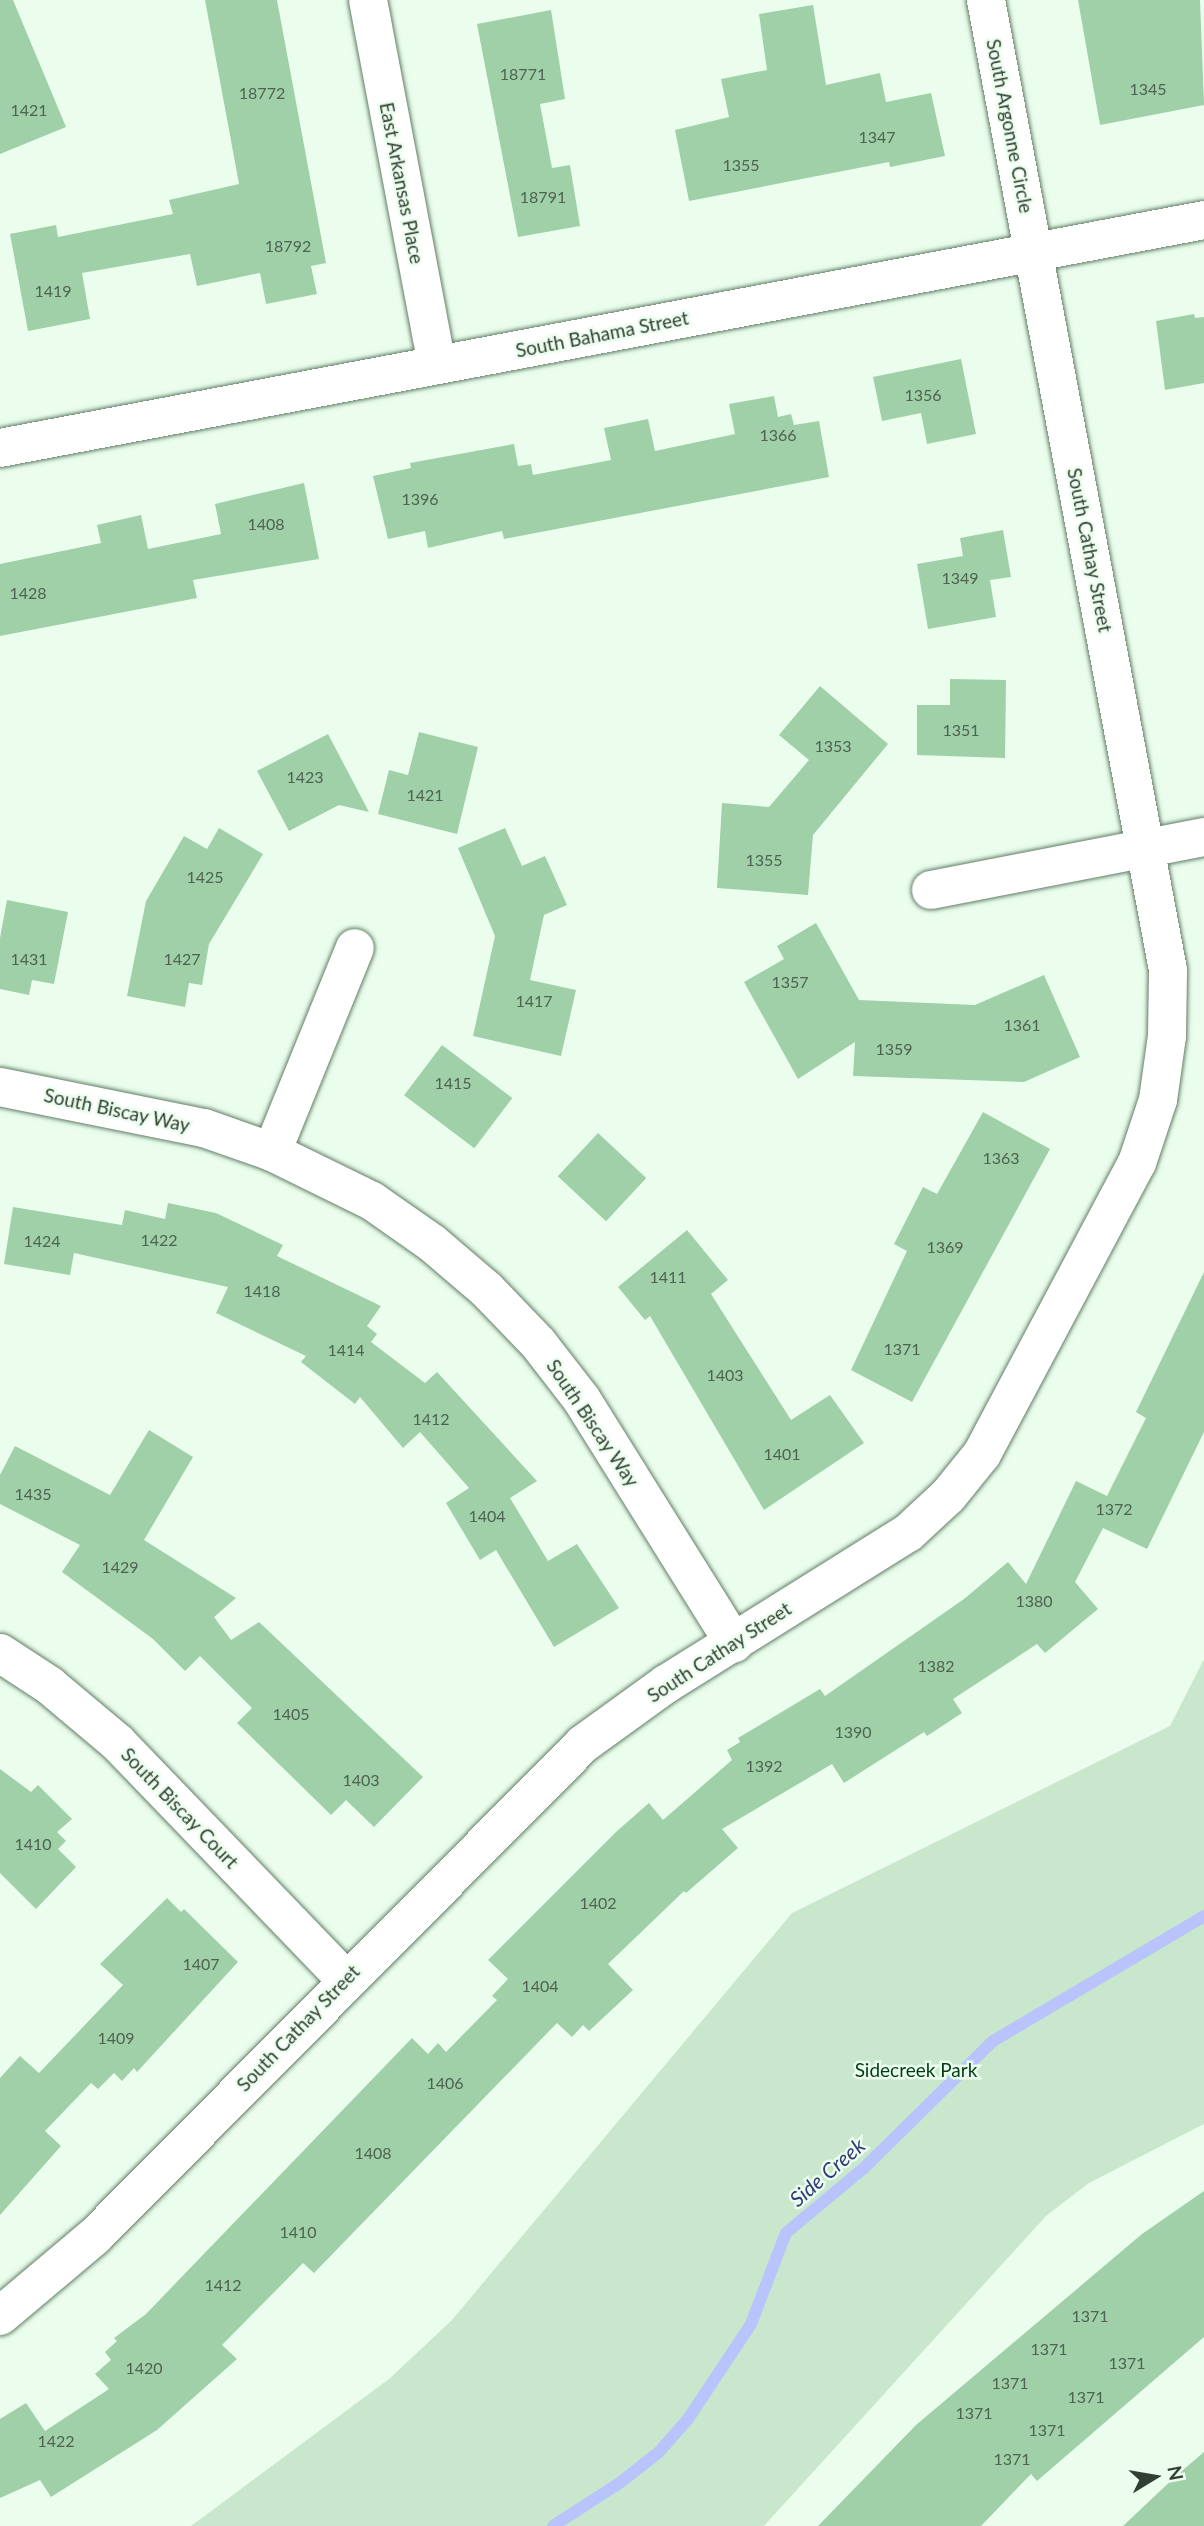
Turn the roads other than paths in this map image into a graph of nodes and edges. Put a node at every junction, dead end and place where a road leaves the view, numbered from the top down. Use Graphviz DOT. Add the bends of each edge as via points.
graph roads {
  1 [pos="368,0"];
  2 [pos="986,0"];
  3 [pos="1204,220"];
  4 [pos="1033,252"];
  5 [pos="437,365"];
  6 [pos="0,448"];
  7 [pos="1204,837"];
  8 [pos="1146,849"];
  9 [pos="931,890"];
  10 [pos="355,948"];
  11 [pos="0,1087"];
  12 [pos="272,1152"];
  13 [pos="734,1643"];
  14 [pos="0,1653"];
  15 [pos="345,1979"];
  16 [pos="0,2316"];
  1 -- 5 [label="street, East Arkansas Place"];
  2 -- 4 [label="street, South Argonne Circle"];
  3 -- 4 [label="street, South Bahama Street"];
  4 -- 5 [label="street, South Bahama Street"];
  4 -- 8 [label="street, South Cathay Street"];
  5 -- 6 [label="street, South Bahama Street"];
  7 -- 8 [label="street"];
  8 -- 9 [label="street"];
  8 -- 13 [label="street, South Cathay Street" via="1168,970 1167,1036 1158,1100 1119,1203 982,1454 948,1496 908,1533"];
  10 -- 12 [label="street"];
  11 -- 12 [label="street, South Biscay Way" via="204,1128"];
  12 -- 13 [label="street, South Biscay Way" via="372,1201 432,1243 487,1290 538,1343 582,1400"];
  13 -- 15 [label="street, South Cathay Street" via="583,1744"];
  14 -- 15 [label="street, South Biscay Court" via="49,1685 118,1743"];
  15 -- 16 [label="street, South Cathay Street" via="95,2236"];
}
